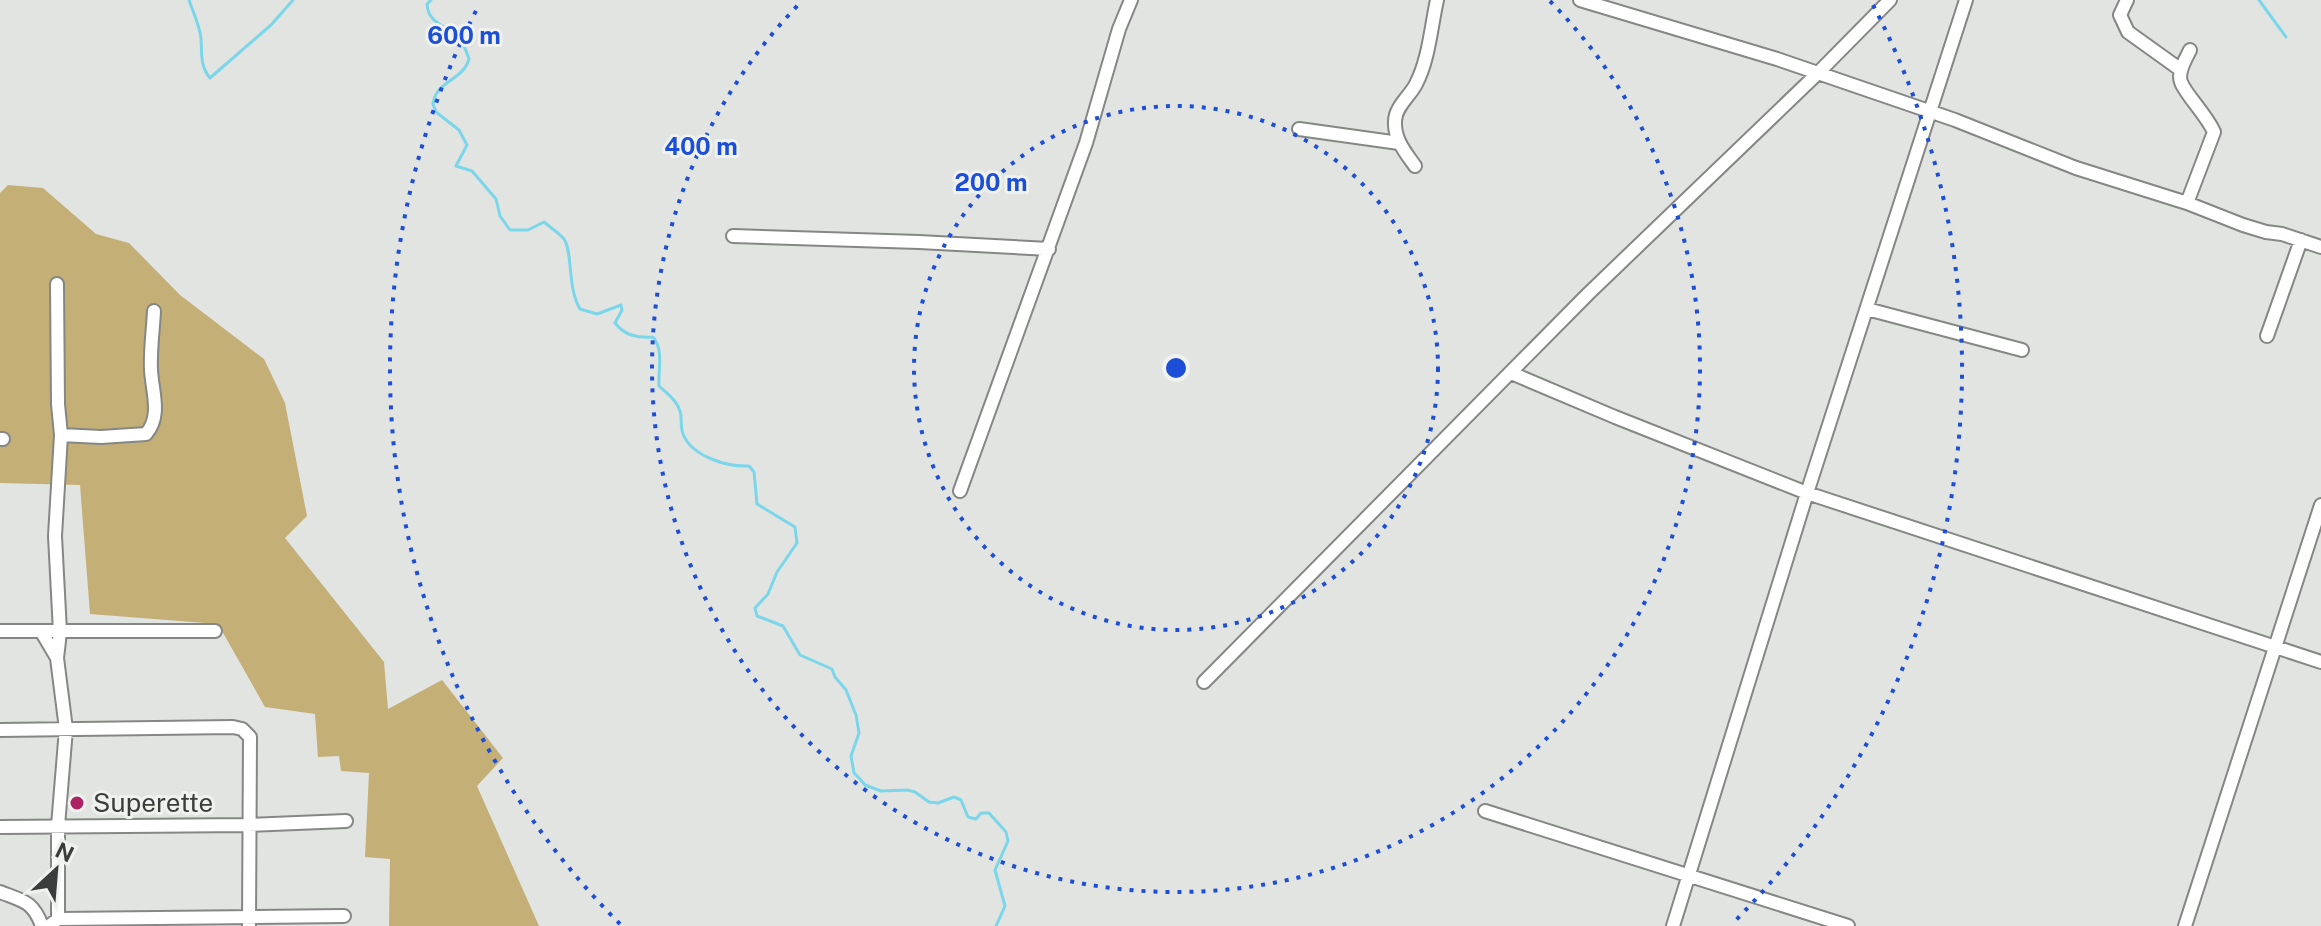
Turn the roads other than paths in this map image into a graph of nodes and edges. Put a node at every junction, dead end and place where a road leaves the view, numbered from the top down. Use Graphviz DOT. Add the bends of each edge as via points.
graph roads {
  1 [pos="1131,0"];
  2 [pos="1437,0"];
  3 [pos="1580,0"];
  4 [pos="1890,0"];
  5 [pos="1966,0"];
  6 [pos="2127,0"];
  7 [pos="2190,50"];
  8 [pos="2181,70"];
  9 [pos="1817,74"];
  10 [pos="1930,112"];
  11 [pos="1299,129"];
  12 [pos="1399,143"];
  13 [pos="1415,166"];
  14 [pos="2187,203"];
  15 [pos="733,236"];
  16 [pos="2301,240"];
  17 [pos="2321,247"];
  18 [pos="1049,249"];
  19 [pos="57,284"];
  20 [pos="1867,309"];
  21 [pos="154,311"];
  22 [pos="2267,336"];
  23 [pos="2022,350"];
  24 [pos="1511,373"];
  25 [pos="61,435"];
  26 [pos="960,491"];
  27 [pos="1807,493"];
  28 [pos="2321,505"];
  29 [pos="0,631"];
  30 [pos="41,631"];
  31 [pos="215,631"];
  32 [pos="60,632"];
  33 [pos="2275,647"];
  34 [pos="57,658"];
  35 [pos="2321,662"];
  36 [pos="1204,682"];
  37 [pos="66,729"];
  38 [pos="0,730"];
  39 [pos="1485,811"];
  40 [pos="346,821"];
  41 [pos="249,825"];
  42 [pos="58,826"];
  43 [pos="0,827"];
  44 [pos="1688,876"];
  45 [pos="0,892"];
  46 [pos="344,916"];
  47 [pos="249,921"];
  48 [pos="53,923"];
  49 [pos="42,926"];
  50 [pos="1673,926"];
  51 [pos="1848,926"];
  52 [pos="2185,926"];
  1 -- 18 [label="street"];
  2 -- 12 [label="street" via="1423,66 1394,120"];
  3 -- 9 [label="street"];
  4 -- 9 [label="street"];
  5 -- 10 [label="street"];
  6 -- 8 [label="street" via="2120,15 2128,32"];
  7 -- 8 [label="street"];
  8 -- 14 [label="street" via="2181,82 2214,132"];
  9 -- 10 [label="street"];
  9 -- 24 [label="street"];
  10 -- 14 [label="street" via="2040,156"];
  10 -- 20 [label="street"];
  11 -- 12 [label="street"];
  12 -- 13 [label="street"];
  14 -- 16 [label="street"];
  15 -- 18 [label="street"];
  16 -- 17 [label="street"];
  16 -- 22 [label="street"];
  18 -- 26 [label="street"];
  19 -- 25 [label="street"];
  20 -- 23 [label="street"];
  20 -- 27 [label="street"];
  21 -- 25 [label="street" via="151,369 156,405 150,430 101,437"];
  24 -- 27 [label="street"];
  24 -- 36 [label="street"];
  25 -- 32 [label="street" via="55,536"];
  27 -- 33 [label="street"];
  27 -- 44 [label="street"];
  28 -- 33 [label="street"];
  29 -- 30 [label="street"];
  30 -- 32 [label="street"];
  30 -- 34 [label="street"];
  31 -- 32 [label="street"];
  32 -- 34 [label="street"];
  33 -- 35 [label="street"];
  33 -- 52 [label="street"];
  34 -- 37 [label="street"];
  37 -- 38 [label="street"];
  37 -- 41 [label="street" via="242,729 250,737"];
  37 -- 42 [label="street"];
  39 -- 44 [label="street"];
  40 -- 41 [label="street"];
  41 -- 42 [label="street"];
  41 -- 47 [label="street"];
  42 -- 43 [label="street"];
  42 -- 48 [label="street"];
  44 -- 50 [label="street"];
  44 -- 51 [label="street"];
  45 -- 49 [label="street" via="36,910"];
  46 -- 47 [label="street"];
  47 -- 48 [label="street"];
}
